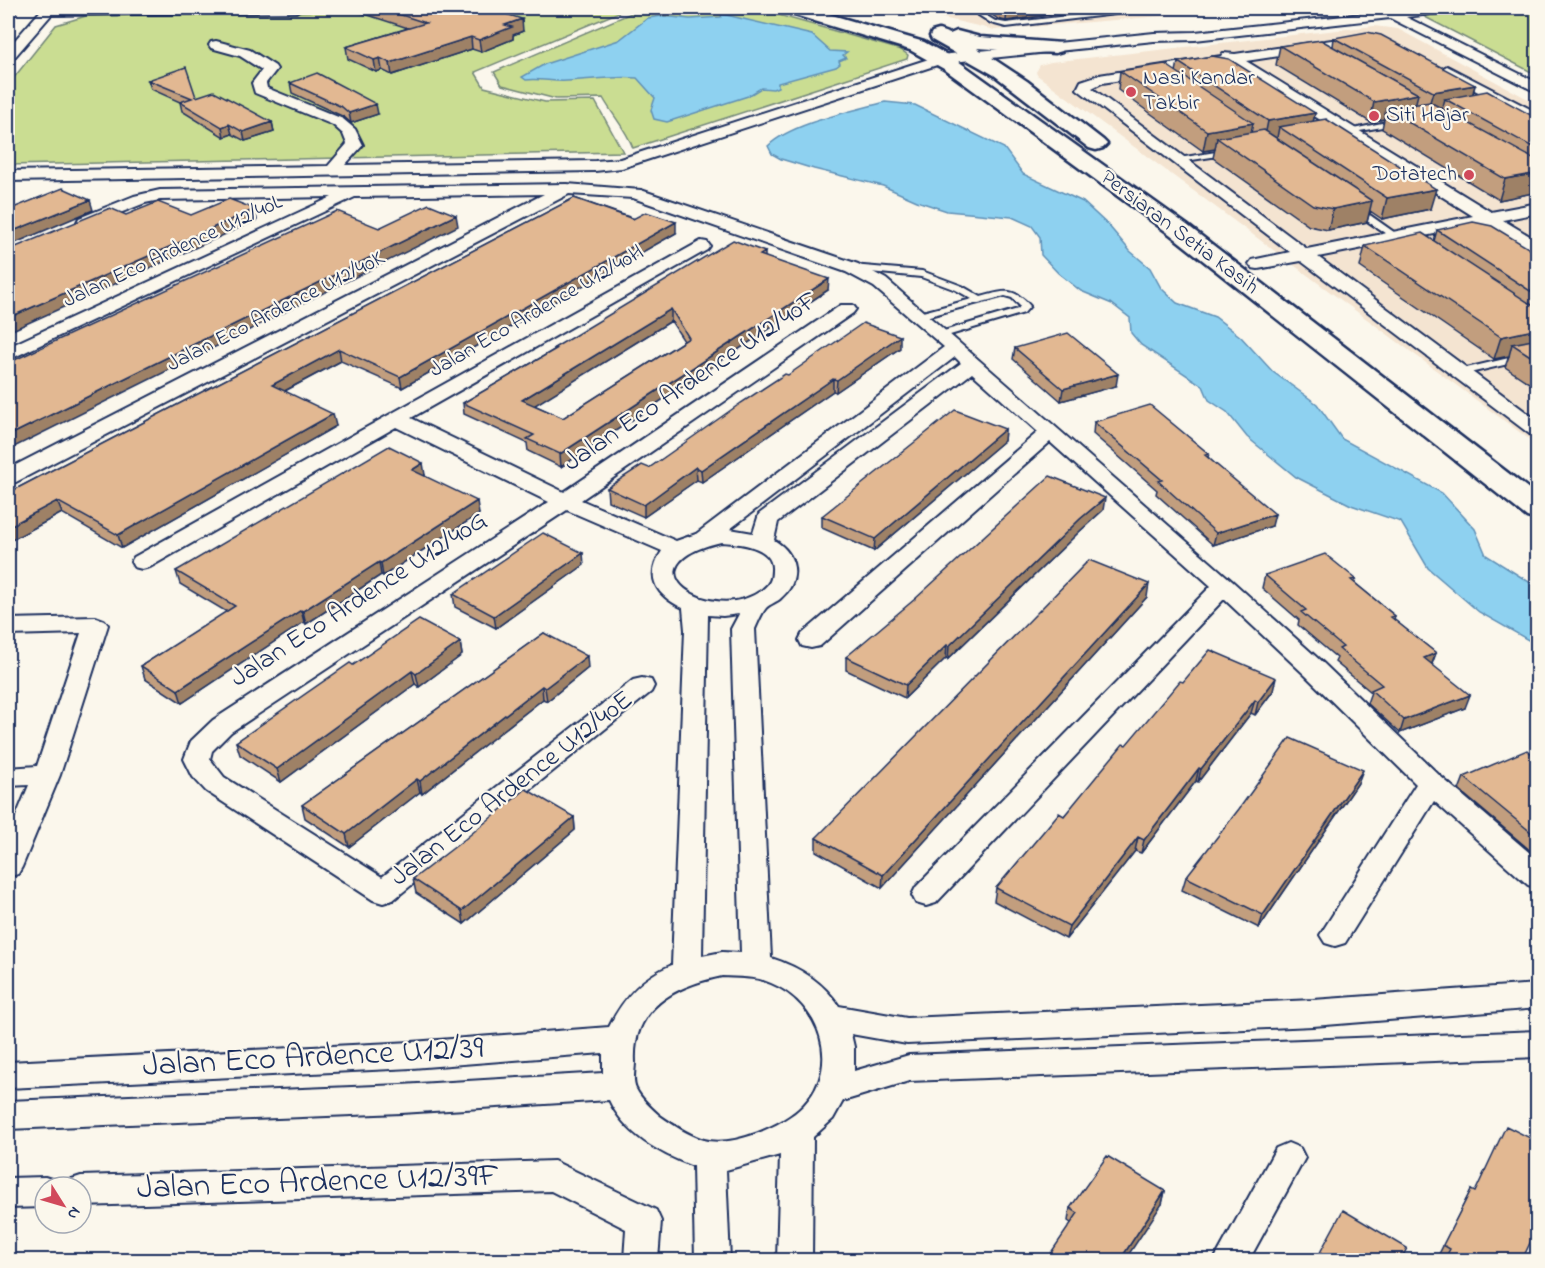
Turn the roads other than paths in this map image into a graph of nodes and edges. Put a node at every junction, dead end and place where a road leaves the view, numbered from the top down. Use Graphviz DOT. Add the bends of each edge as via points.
graph roads {
  1 [pos="11,8"];
  2 [pos="238,8"];
  3 [pos="296,8"];
  4 [pos="791,8"];
  5 [pos="834,8"];
  6 [pos="1149,8"];
  7 [pos="1448,8"];
  8 [pos="48,9"];
  9 [pos="8,12"];
  10 [pos="980,14"];
  11 [pos="1392,14"];
  12 [pos="926,31"];
  13 [pos="1195,36"];
  14 [pos="1378,38"];
  15 [pos="216,45"];
  16 [pos="1053,51"];
  17 [pos="8,56"];
  18 [pos="1232,59"];
  19 [pos="964,61"];
  20 [pos="1439,66"];
  21 [pos="1017,83"];
  22 [pos="1537,89"];
  23 [pos="1538,119"];
  24 [pos="1403,121"];
  25 [pos="1343,132"];
  26 [pos="1241,150"];
  27 [pos="1179,160"];
  28 [pos="333,170"];
  29 [pos="8,176"];
  30 [pos="567,189"];
  31 [pos="358,192"];
  32 [pos="1348,204"];
  33 [pos="1538,208"];
  34 [pos="1488,218"];
  35 [pos="74,227"];
  36 [pos="1396,236"];
  37 [pos="701,246"];
  38 [pos="1415,249"];
  39 [pos="1538,249"];
  40 [pos="1306,254"];
  41 [pos="1258,264"];
  42 [pos="852,268"];
  43 [pos="980,300"];
  44 [pos="847,309"];
  45 [pos="918,316"];
  46 [pos="956,349"];
  47 [pos="8,354"];
  48 [pos="1538,354"];
  49 [pos="1461,372"];
  50 [pos="397,419"];
  51 [pos="1538,431"];
  52 [pos="1050,432"];
  53 [pos="8,477"];
  54 [pos="1538,483"];
  55 [pos="565,501"];
  56 [pos="1538,511"];
  57 [pos="705,537"];
  58 [pos="763,543"];
  59 [pos="676,549"];
  60 [pos="142,562"];
  61 [pos="1224,586"];
  62 [pos="757,603"];
  63 [pos="695,606"];
  64 [pos="8,627"];
  65 [pos="812,640"];
  66 [pos="642,686"];
  67 [pos="47,775"];
  68 [pos="8,777"];
  69 [pos="1431,783"];
  70 [pos="8,867"];
  71 [pos="1538,877"];
  72 [pos="382,892"];
  73 [pos="926,895"];
  74 [pos="1335,935"];
  75 [pos="756,966"];
  76 [pos="687,971"];
  77 [pos="1538,996"];
  78 [pos="832,1018"];
  79 [pos="619,1039"];
  80 [pos="1538,1044"];
  81 [pos="8,1075"];
  82 [pos="619,1086"];
  83 [pos="834,1090"];
  84 [pos="8,1115"];
  85 [pos="797,1132"];
  86 [pos="709,1156"];
  87 [pos="1288,1158"];
  88 [pos="93,1191"];
  89 [pos="33,1192"];
  90 [pos="8,1193"];
  91 [pos="641,1260"];
  92 [pos="712,1260"];
  93 [pos="795,1260"];
  94 [pos="1231,1260"];
  1 -- 9 [label="street"];
  2 -- 3 [label="street"];
  2 -- 8 [label="street"];
  4 -- 19 [label="street, Persiaran Setia Kasih"];
  5 -- 12 [label="street, Persiaran Setia Kasih"];
  6 -- 10 [label="lane" via="1006,25"];
  7 -- 11 [label="street"];
  8 -- 17 [label="street"];
  11 -- 13 [label="street"];
  11 -- 22 [label="street"];
  12 -- 16 [label="street" via="980,43"];
  12 -- 19 [label="street, Persiaran Setia Kasih" via="960,45"];
  13 -- 16 [label="street" via="1163,43"];
  13 -- 18 [label="street"];
  14 -- 18 [label="street"];
  15 -- 28 [label="street" via="246,52 270,69 259,83 260,90 338,122 350,132 356,145"];
  16 -- 19 [label="street"];
  16 -- 21 [label="street" via="1023,67"];
  18 -- 25 [label="street"];
  18 -- 27 [label="street" via="1086,84 1085,92"];
  19 -- 21 [label="street, Persiaran Setia Kasih"];
  19 -- 28 [label="street" via="921,67 622,163"];
  19 -- 56 [label="street, Persiaran Setia Kasih" via="1076,155 1179,230"];
  20 -- 23 [label="street" via="1501,103"];
  21 -- 41 [label="street, Persiaran Setia Kasih"];
  24 -- 25 [label="lane"];
  25 -- 34 [label="street"];
  26 -- 27 [label="lane"];
  27 -- 40 [label="street"];
  28 -- 29 [label="street"];
  30 -- 31 [label="street"];
  30 -- 42 [label="street" via="635,193"];
  30 -- 53 [label="street, Jalan Eco Ardence U12/40K"];
  31 -- 35 [label="street" via="150,196"];
  31 -- 47 [label="street, Jalan Eco Ardence U12/40L"];
  32 -- 36 [label="lane"];
  33 -- 34 [label="street"];
  34 -- 36 [label="street"];
  34 -- 39 [label="street"];
  36 -- 38 [label="lane"];
  36 -- 40 [label="street"];
  37 -- 50 [label="street, Jalan Eco Ardence U12/40H"];
  40 -- 41 [label="street"];
  40 -- 49 [label="street"];
  41 -- 54 [label="street, Persiaran Setia Kasih"];
  42 -- 43 [label="lane" via="922,274"];
  42 -- 45 [label="street" via="880,283"];
  43 -- 45 [label="lane"];
  43 -- 46 [label="lane" via="1005,293 1025,306"];
  44 -- 55 [label="street, Jalan Eco Ardence U12/40F"];
  45 -- 46 [label="street"];
  46 -- 52 [label="street"];
  46 -- 57 [label="street"];
  46 -- 58 [label="street" via="767,519"];
  48 -- 49 [label="lane"];
  49 -- 51 [label="street"];
  50 -- 55 [label="street"];
  50 -- 60 [label="street, Jalan Eco Ardence U12/40H"];
  52 -- 61 [label="street"];
  52 -- 65 [label="street"];
  55 -- 59 [label="street"];
  55 -- 72 [label="street, Jalan Eco Ardence U12/40G" via="222,726 200,747 197,759 215,784"];
  57 -- 58 [label="street" via="736,535"];
  57 -- 59 [label="street"];
  58 -- 62 [label="street" via="781,559 784,568 783,578 770,596"];
  59 -- 63 [label="street" via="664,564 664,584 681,600"];
  61 -- 69 [label="street"];
  61 -- 73 [label="street"];
  62 -- 63 [label="street" via="726,610"];
  62 -- 75 [label="street" via="743,630"];
  63 -- 76 [label="street"];
  64 -- 67 [label="street" via="96,625"];
  66 -- 72 [label="street, Jalan Eco Ardence U12/40E"];
  67 -- 68 [label="street"];
  67 -- 70 [label="street"];
  69 -- 71 [label="street"];
  69 -- 74 [label="street"];
  75 -- 76 [label="street" via="722,964"];
  75 -- 78 [label="street" via="787,976 813,994"];
  76 -- 79 [label="street" via="657,987 633,1010"];
  77 -- 78 [label="street" via="1313,1013 907,1031"];
  78 -- 83 [label="street" via="840,1047"];
  79 -- 81 [label="street, Jalan Eco Ardence U12/39" via="412,1055"];
  79 -- 82 [label="street"];
  80 -- 83 [label="street" via="909,1068"];
  82 -- 84 [label="street, Jalan Eco Ardence U12/39"];
  82 -- 86 [label="street" via="645,1124 672,1141"];
  83 -- 85 [label="street"];
  85 -- 86 [label="street" via="763,1147"];
  85 -- 93 [label="street"];
  86 -- 92 [label="street"];
  87 -- 94 [label="street"];
  88 -- 91 [label="street, Jalan Eco Ardence U12/39F" via="554,1176 644,1221"];
  89 -- 90 [label="street"];
}
